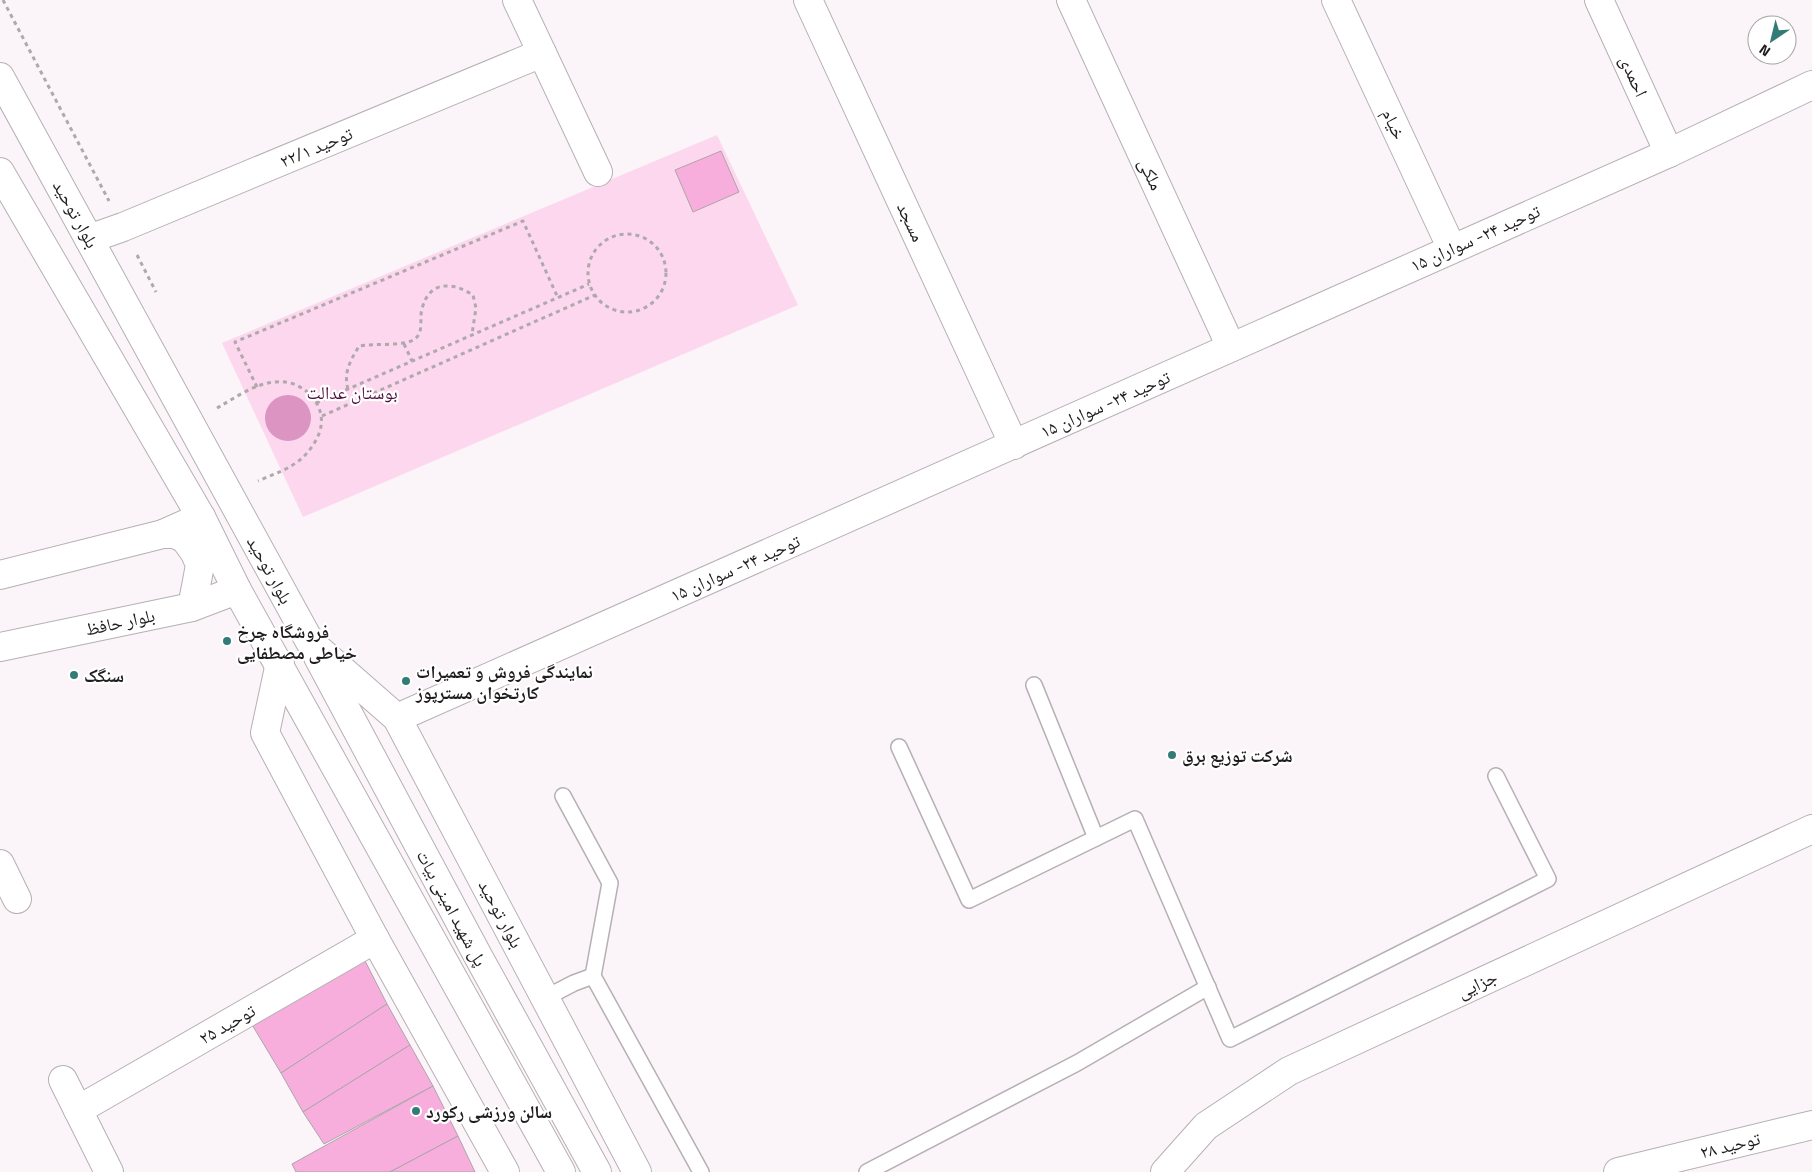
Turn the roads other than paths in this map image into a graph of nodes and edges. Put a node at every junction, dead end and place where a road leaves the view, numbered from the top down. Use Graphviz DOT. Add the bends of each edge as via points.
graph roads {
  1 [pos="516,0"];
  2 [pos="808,0"];
  3 [pos="1071,0"];
  4 [pos="1336,0"];
  5 [pos="1599,0"];
  6 [pos="542,53"];
  7 [pos="0,78"];
  8 [pos="1812,85"];
  9 [pos="1669,153"];
  10 [pos="0,172"];
  11 [pos="598,172"];
  12 [pos="89,239"];
  13 [pos="1452,249"];
  14 [pos="1231,347"];
  15 [pos="1014,445"];
  16 [pos="201,517"];
  17 [pos="163,534"];
  18 [pos="0,575"];
  19 [pos="237,590"];
  20 [pos="192,606"];
  21 [pos="310,642"];
  22 [pos="0,647"];
  23 [pos="280,663"];
  24 [pos="1034,685"];
  25 [pos="396,718"];
  26 [pos="899,748"];
  27 [pos="1496,776"];
  28 [pos="562,796"];
  29 [pos="1812,829"];
  30 [pos="1096,838"];
  31 [pos="0,864"];
  32 [pos="17,899"];
  33 [pos="375,939"];
  34 [pos="592,976"];
  35 [pos="1208,987"];
  36 [pos="545,998"];
  37 [pos="63,1080"];
  38 [pos="78,1110"];
  39 [pos="1812,1125"];
  40 [pos="109,1172"];
  41 [pos="505,1172"];
  42 [pos="561,1172"];
  43 [pos="597,1172"];
  44 [pos="637,1172"];
  45 [pos="701,1172"];
  46 [pos="867,1172"];
  47 [pos="1165,1172"];
  48 [pos="1618,1172"];
  1 -- 6 [label="street"];
  2 -- 15 [label="street, مسجد"];
  3 -- 14 [label="street, ملکی"];
  4 -- 13 [label="street, خیام"];
  5 -- 9 [label="street, احمدی"];
  6 -- 11 [label="street"];
  6 -- 12 [label="street, توحید ۲۲/۱"];
  7 -- 12 [label="street, بلوار توحید"];
  8 -- 9 [label="street, توحید ۲۴- سواران ۱۵"];
  9 -- 13 [label="street, توحید ۲۴- سواران ۱۵"];
  10 -- 16 [label="street, بلوار توحید"];
  12 -- 21 [label="street, بلوار توحید"];
  13 -- 14 [label="street, توحید ۲۴- سواران ۱۵"];
  14 -- 15 [label="street, توحید ۲۴- سواران ۱۵"];
  15 -- 25 [label="street, توحید ۲۴- سواران ۱۵"];
  16 -- 17 [label="street"];
  16 -- 19 [label="street, بلوار توحید"];
  17 -- 18 [label="street"];
  17 -- 20 [label="street" via="175,534 195,553 200,566"];
  19 -- 20 [label="street, بلوار حافظ"];
  19 -- 23 [label="street, بلوار توحید"];
  20 -- 22 [label="street, بلوار حافظ"];
  21 -- 25 [label="street, بلوار توحید"];
  21 -- 43 [label="street, پل شهید امینی بیات"];
  23 -- 33 [label="street" via="265,733"];
  23 -- 42 [label="street, پل شهید امینی بیات"];
  24 -- 30 [label="lane"];
  25 -- 36 [label="street, بلوار توحید"];
  26 -- 30 [label="lane" via="969,900"];
  27 -- 35 [label="lane" via="1548,879 1230,1039"];
  28 -- 34 [label="lane" via="610,883"];
  29 -- 47 [label="street, جزایی" via="1289,1071 1206,1126"];
  30 -- 35 [label="lane" via="1135,819"];
  31 -- 32 [label="street"];
  33 -- 38 [label="street, توحید ۲۵"];
  33 -- 41 [label="street"];
  34 -- 36 [label="lane"];
  34 -- 45 [label="lane"];
  35 -- 46 [label="lane" via="1077,1063"];
  36 -- 44 [label="street, بلوار توحید"];
  37 -- 38 [label="street"];
  38 -- 40 [label="street"];
  39 -- 48 [label="street, توحید ۲۸"];
}
